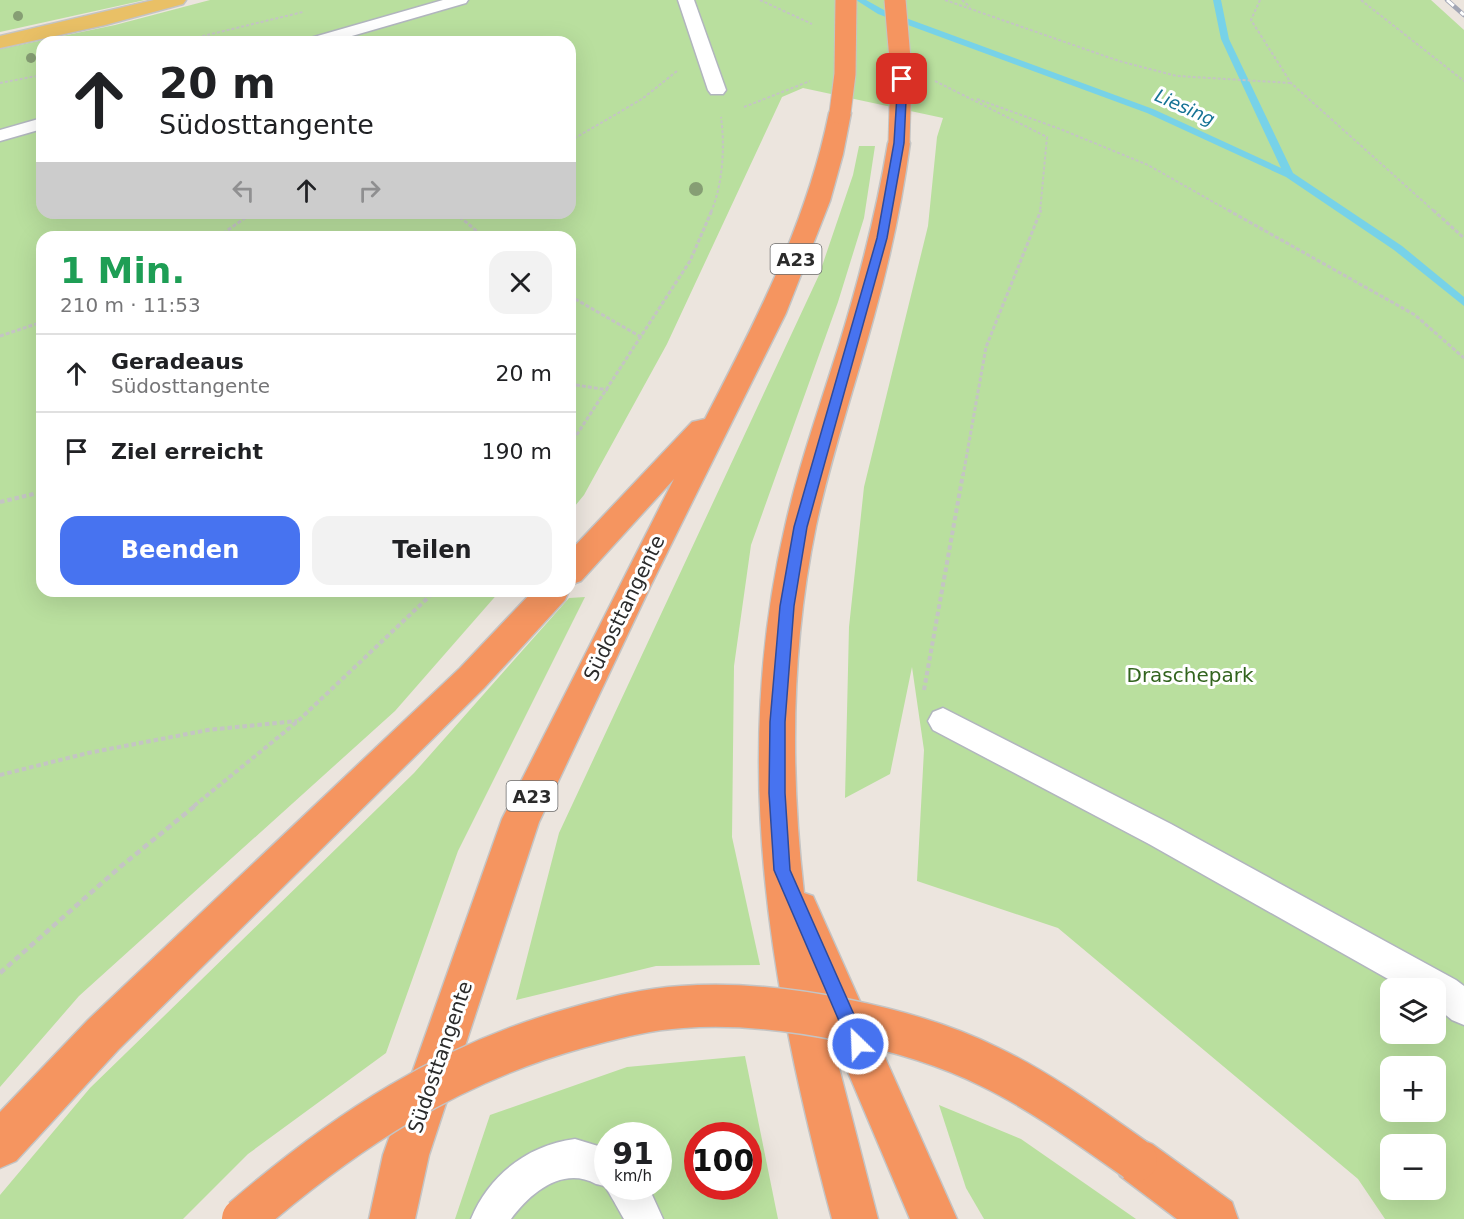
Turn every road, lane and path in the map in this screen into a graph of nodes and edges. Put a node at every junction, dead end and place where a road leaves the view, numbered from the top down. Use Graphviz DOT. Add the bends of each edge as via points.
graph roads {
  1 [pos="176,0"];
  2 [pos="460,0"];
  3 [pos="686,0"];
  4 [pos="846,0"];
  5 [pos="895,0"];
  6 [pos="945,0"];
  7 [pos="962,0"];
  8 [pos="1260,0"];
  9 [pos="1361,0"];
  10 [pos="308,10"];
  11 [pos="974,10"];
  12 [pos="202,36"];
  13 [pos="334,36"];
  14 [pos="0,42"];
  15 [pos="704,49"];
  16 [pos="36,76"];
  17 [pos="1464,81"];
  18 [pos="0,83"];
  19 [pos="1291,84"];
  20 [pos="717,90"];
  21 [pos="36,125"];
  22 [pos="723,130"];
  23 [pos="0,136"];
  24 [pos="576,138"];
  25 [pos="244,219"];
  26 [pos="462,219"];
  27 [pos="226,231"];
  28 [pos="477,231"];
  29 [pos="1464,238"];
  30 [pos="576,299"];
  31 [pos="36,324"];
  32 [pos="0,336"];
  33 [pos="641,337"];
  34 [pos="1464,358"];
  35 [pos="576,385"];
  36 [pos="608,390"];
  37 [pos="732,397"];
  38 [pos="576,437"];
  39 [pos="36,493"];
  40 [pos="0,502"];
  41 [pos="576,566"];
  42 [pos="429,597"];
  43 [pos="547,597"];
  44 [pos="298,721"];
  45 [pos="943,721"];
  46 [pos="0,775"];
  47 [pos="782,870"];
  48 [pos="0,973"];
  49 [pos="1464,1008"];
  50 [pos="0,1145"];
  51 [pos="594,1163"];
  52 [pos="634,1200"];
  53 [pos="243,1219"];
  54 [pos="392,1219"];
  55 [pos="490,1219"];
  56 [pos="644,1219"];
  57 [pos="855,1219"];
  58 [pos="934,1219"];
  59 [pos="1215,1219"];
  1 -- 14 [label="main road"];
  2 -- 13 [label="lane"];
  3 -- 15 [label="lane"];
  4 -- 37 [label="highway, Südosttangente / A23, bridge" via="846,64 832,154 800,249"];
  5 -- 47 [label="highway, bridge" via="902,57 899,143 882,238 800,527 787,606 777,722"];
  6 -- 11 [label="path"];
  7 -- 11 [label="path"];
  8 -- 19 [label="path" via="1251,20"];
  9 -- 17 [label="path"];
  10 -- 12 [label="path"];
  11 -- 19 [label="path" via="1119,61 1177,76"];
  15 -- 20 [label="lane"];
  15 -- 24 [label="path" via="642,99"];
  16 -- 18 [label="path"];
  19 -- 29 [label="path"];
  21 -- 23 [label="lane"];
  22 -- 33 [label="path" via="714,205 690,261"];
  25 -- 27 [label="path"];
  26 -- 28 [label="path"];
  30 -- 33 [label="path"];
  31 -- 32 [label="path"];
  33 -- 36 [label="path"];
  34 -- 45 [label="path" via="1415,315 1148,165 963,93 1047,137 1040,216 986,347 923,694"];
  35 -- 36 [label="path"];
  36 -- 38 [label="path"];
  37 -- 41 [label="highway"];
  37 -- 54 [label="highway, Südosttangente / A23" via="521,819 406,1155"];
  39 -- 40 [label="path"];
  42 -- 44 [label="path"];
  43 -- 50 [label="highway" via="472,678 103,1035"];
  44 -- 46 [label="path" via="208,730"];
  44 -- 48 [label="path" via="120,867"];
  45 -- 49 [label="lane" via="1160,834 1444,992"];
  47 -- 57 [label="highway" via="801,995"];
  47 -- 58 [label="highway"];
  51 -- 55 [label="lane" via="575,1157 545,1165 495,1207"];
  52 -- 56 [label="lane"];
  53 -- 59 [label="highway, bridge" via="344,1136 395,1102 459,1068 578,1026 691,1006 754,1006 862,1023 913,1037 990,1067 1060,1107"];
}
